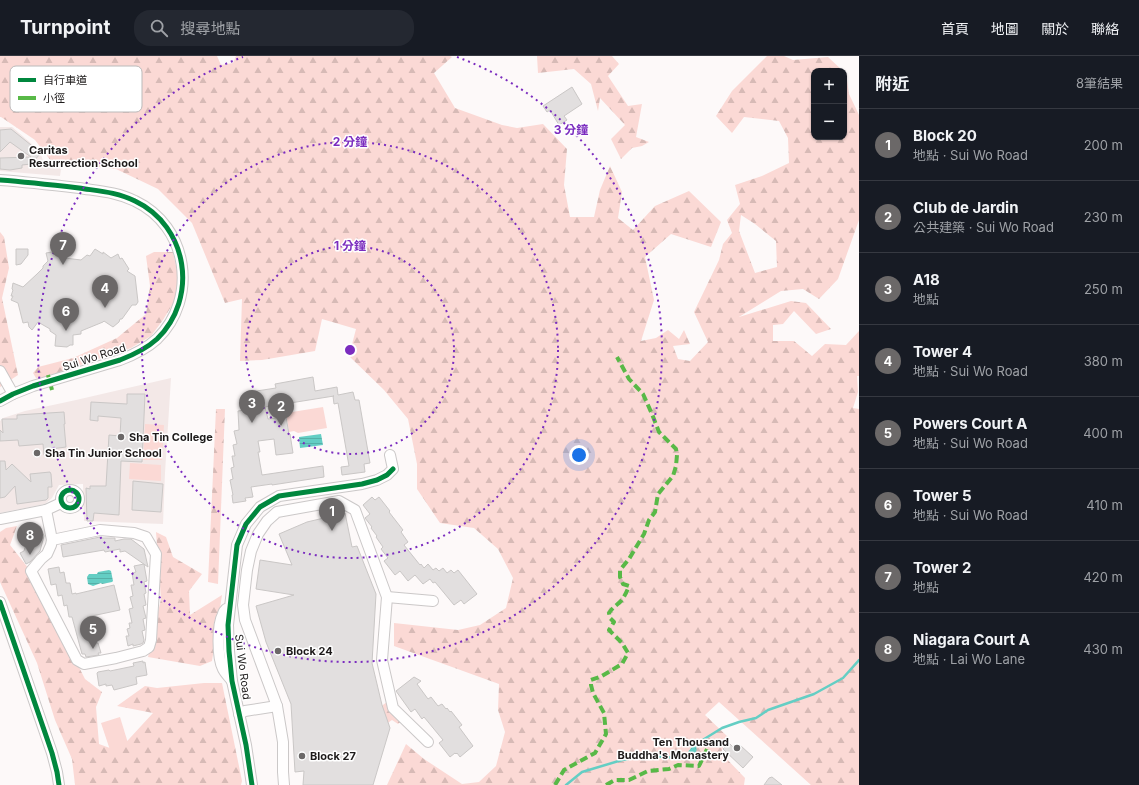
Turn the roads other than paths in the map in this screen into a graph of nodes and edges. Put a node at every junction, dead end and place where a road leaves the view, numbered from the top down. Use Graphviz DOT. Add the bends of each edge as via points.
graph roads {
  1 [pos="0,180"];
  2 [pos="0,371"];
  3 [pos="13,394"];
  4 [pos="0,401"];
  5 [pos="390,455"];
  6 [pos="61,503"];
  7 [pos="46,510"];
  8 [pos="0,519"];
  9 [pos="52,540"];
  10 [pos="387,597"];
  11 [pos="433,601"];
  12 [pos="0,602"];
  13 [pos="277,706"];
  14 [pos="239,714"];
  15 [pos="428,742"];
  16 [pos="60,785"];
  17 [pos="252,785"];
  18 [pos="284,785"];
  1 -- 3 [label="street, Sui Wo Road" via="103,191 136,201 155,214 170,232 179,253 183,273 182,290 176,312 165,329 149,345 120,360"];
  2 -- 3 [label="street"];
  3 -- 4 [label="street, Sui Wo Road"];
  5 -- 14 [label="street, Sui Wo Road" via="393,469 377,480 279,496 260,507 246,524 237,545 228,632 232,681"];
  6 -- 7 [label="street"];
  7 -- 8 [label="street"];
  7 -- 9 [label="street"];
  9 -- 9 [label="street" via="100,530 134,533 146,537 156,554 149,647 96,662 84,664 77,660 31,570 47,554"];
  10 -- 11 [label="street"];
  10 -- 13 [label="street" via="354,510 339,501 277,512 258,534 251,551 243,605 245,620"];
  10 -- 15 [label="street" via="382,660 394,708"];
  12 -- 16 [label="street" via="52,753"];
  13 -- 14 [label="street"];
  13 -- 18 [label="street" via="283,742"];
  14 -- 17 [label="street, Sui Wo Road"];
}
